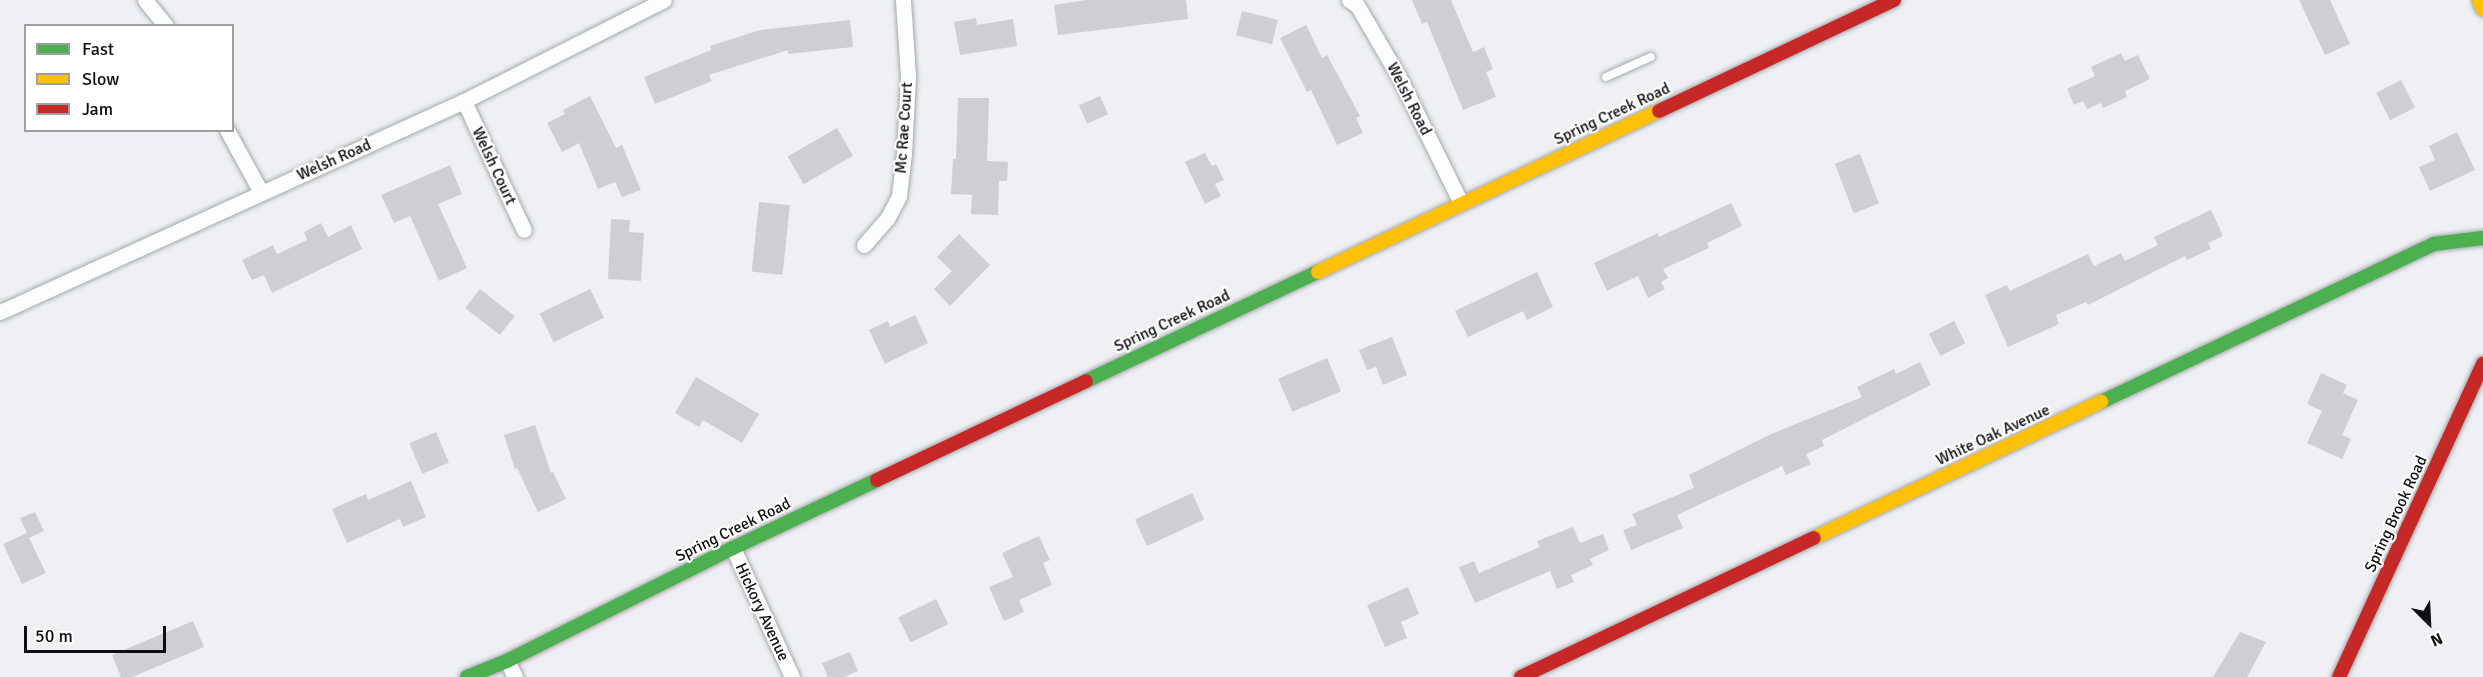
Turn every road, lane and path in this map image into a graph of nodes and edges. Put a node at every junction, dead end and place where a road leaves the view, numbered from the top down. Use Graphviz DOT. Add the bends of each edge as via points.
graph roads {
  1 [pos="145,0"];
  2 [pos="664,0"];
  3 [pos="903,0"];
  4 [pos="1349,0"];
  5 [pos="1894,0"];
  6 [pos="2479,0"];
  7 [pos="2483,9"];
  8 [pos="164,24"];
  9 [pos="1652,57"];
  10 [pos="1606,77"];
  11 [pos="464,101"];
  12 [pos="228,132"];
  13 [pos="261,192"];
  14 [pos="1461,203"];
  15 [pos="524,230"];
  16 [pos="2483,238"];
  17 [pos="864,245"];
  18 [pos="0,312"];
  19 [pos="2483,364"];
  20 [pos="733,548"];
  21 [pos="507,661"];
  22 [pos="467,677"];
  23 [pos="515,677"];
  24 [pos="792,677"];
  25 [pos="1521,677"];
  26 [pos="2339,677"];
  1 -- 8 [label="street"];
  2 -- 11 [label="street, Welsh Road"];
  3 -- 17 [label="street, Mc Rae Court" via="908,76 899,196 887,219"];
  4 -- 14 [label="street, Welsh Road" via="1357,5 1399,77"];
  5 -- 14 [label="main road, Spring Creek Road"];
  6 -- 7 [label="main road"];
  9 -- 10 [label="lane"];
  11 -- 13 [label="street, Welsh Road"];
  11 -- 15 [label="street, Welsh Court"];
  12 -- 13 [label="street"];
  13 -- 18 [label="street, Welsh Road"];
  14 -- 20 [label="main road, Spring Creek Road"];
  16 -- 25 [label="main road, White Oak Avenue" via="2434,244"];
  19 -- 26 [label="main road, Spring Brook Road"];
  20 -- 21 [label="main road, Spring Creek Road"];
  20 -- 24 [label="street, Hickory Avenue"];
  21 -- 22 [label="main road, Spring Creek Road"];
  21 -- 23 [label="street"];
}
